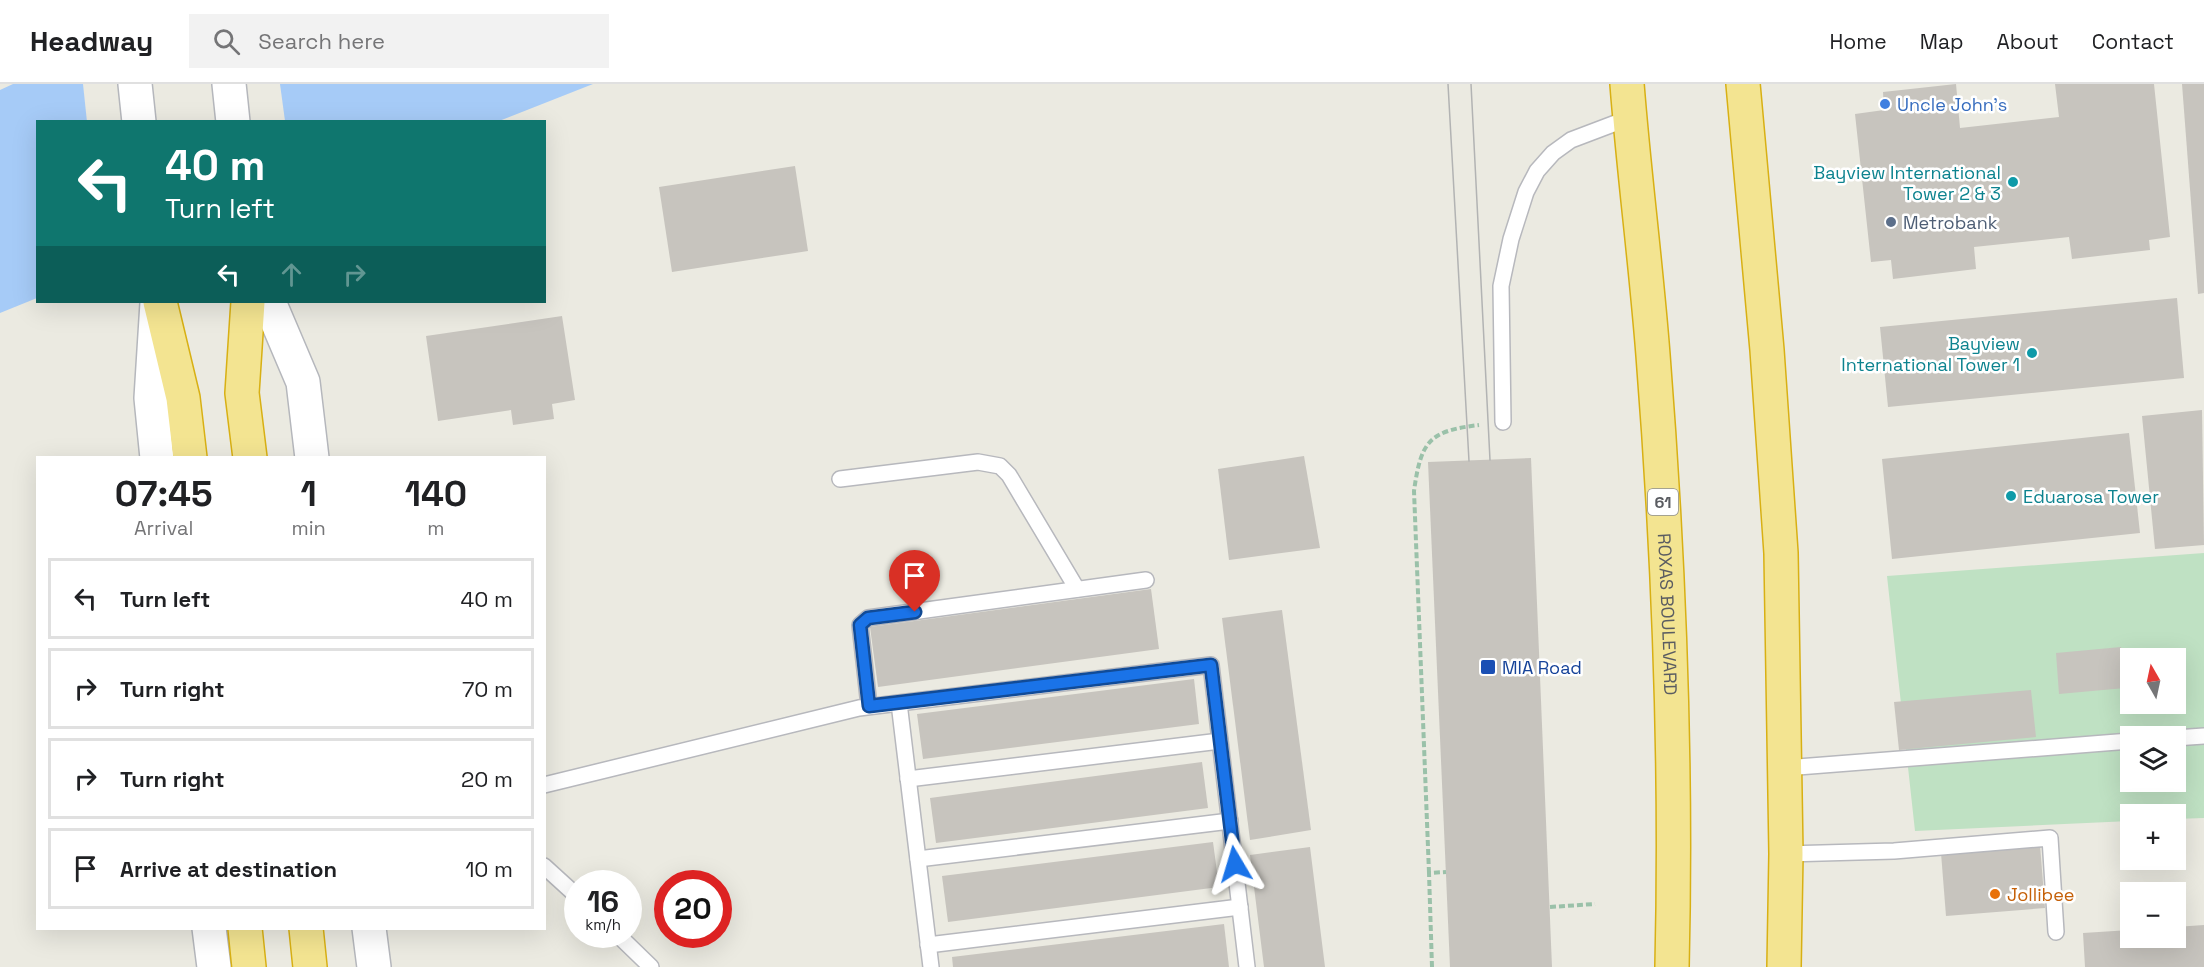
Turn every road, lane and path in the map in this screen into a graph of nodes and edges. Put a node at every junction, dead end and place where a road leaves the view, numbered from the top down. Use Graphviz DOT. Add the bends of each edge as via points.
graph roads {
  1 [pos="135,84"];
  2 [pos="229,84"];
  3 [pos="1627,84"];
  4 [pos="1743,84"];
  5 [pos="1629,118"];
  6 [pos="139,120"];
  7 [pos="233,120"];
  8 [pos="158,303"];
  9 [pos="158,303"];
  10 [pos="248,303"];
  11 [pos="269,303"];
  12 [pos="1503,422"];
  13 [pos="157,456"];
  14 [pos="190,456"];
  15 [pos="250,456"];
  16 [pos="312,456"];
  17 [pos="840,479"];
  18 [pos="1146,580"];
  19 [pos="1077,589"];
  20 [pos="899,703"];
  21 [pos="869,706"];
  22 [pos="2204,736"];
  23 [pos="2186,737"];
  24 [pos="1220,741"];
  25 [pos="2120,742"];
  26 [pos="1785,768"];
  27 [pos="908,779"];
  28 [pos="546,785"];
  29 [pos="1230,821"];
  30 [pos="1786,854"];
  31 [pos="918,859"];
  32 [pos="546,868"];
  33 [pos="1446,872"];
  34 [pos="1429,873"];
  35 [pos="564,884"];
  36 [pos="1595,904"];
  37 [pos="1240,907"];
  38 [pos="1550,907"];
  39 [pos="1673,922"];
  40 [pos="209,930"];
  41 [pos="245,930"];
  42 [pos="306,930"];
  43 [pos="369,930"];
  44 [pos="1786,931"];
  45 [pos="2056,932"];
  46 [pos="928,945"];
  47 [pos="631,948"];
  48 [pos="213,967"];
  49 [pos="249,967"];
  50 [pos="310,967"];
  51 [pos="374,967"];
  52 [pos="651,967"];
  53 [pos="931,967"];
  54 [pos="1247,967"];
  55 [pos="1432,967"];
  56 [pos="1649,967"];
  57 [pos="1672,967"];
  58 [pos="1784,967"];
  59 [pos="1800,967"];
  1 -- 6 [label="main road"];
  2 -- 7 [label="main road"];
  3 -- 5 [label="highway, ROXAS BOULEVARD / 61"];
  4 -- 26 [label="highway" via="1781,553"];
  5 -- 12 [label="lane" via="1571,140 1537,171 1526,192 1501,286"];
  5 -- 39 [label="highway, ROXAS BOULEVARD / 61" via="1653,353 1667,561"];
  8 -- 14 [label="highway" via="183,398"];
  9 -- 13 [label="main road" via="151,398"];
  10 -- 15 [label="highway" via="242,393"];
  11 -- 16 [label="main road" via="303,381"];
  12 -- 34 [label="path" via="1454,428 1424,448 1418,460 1414,490"];
  17 -- 19 [label="lane" via="978,462 1000,466"];
  18 -- 19 [label="lane"];
  19 -- 21 [label="lane" via="868,618 860,625"];
  20 -- 21 [label="lane"];
  20 -- 24 [label="lane" via="1211,665"];
  20 -- 27 [label="lane"];
  21 -- 28 [label="lane"];
  22 -- 23 [label="lane"];
  24 -- 27 [label="lane"];
  24 -- 29 [label="lane"];
  25 -- 26 [label="lane"];
  26 -- 30 [label="highway"];
  27 -- 31 [label="lane"];
  29 -- 31 [label="lane"];
  29 -- 37 [label="lane"];
  30 -- 44 [label="highway"];
  30 -- 45 [label="lane" via="1894,851 2050,838"];
  31 -- 46 [label="lane"];
  32 -- 35 [label="lane"];
  33 -- 34 [label="path"];
  34 -- 55 [label="path"];
  36 -- 38 [label="path"];
  37 -- 46 [label="lane"];
  37 -- 54 [label="lane"];
  39 -- 56 [label="highway"];
  39 -- 57 [label="highway, ROXAS BOULEVARD / 61"];
  40 -- 48 [label="main road"];
  41 -- 49 [label="highway"];
  42 -- 50 [label="highway"];
  43 -- 51 [label="main road"];
  44 -- 58 [label="highway"];
  44 -- 59 [label="highway"];
  46 -- 53 [label="lane"];
  47 -- 52 [label="lane"];
}
